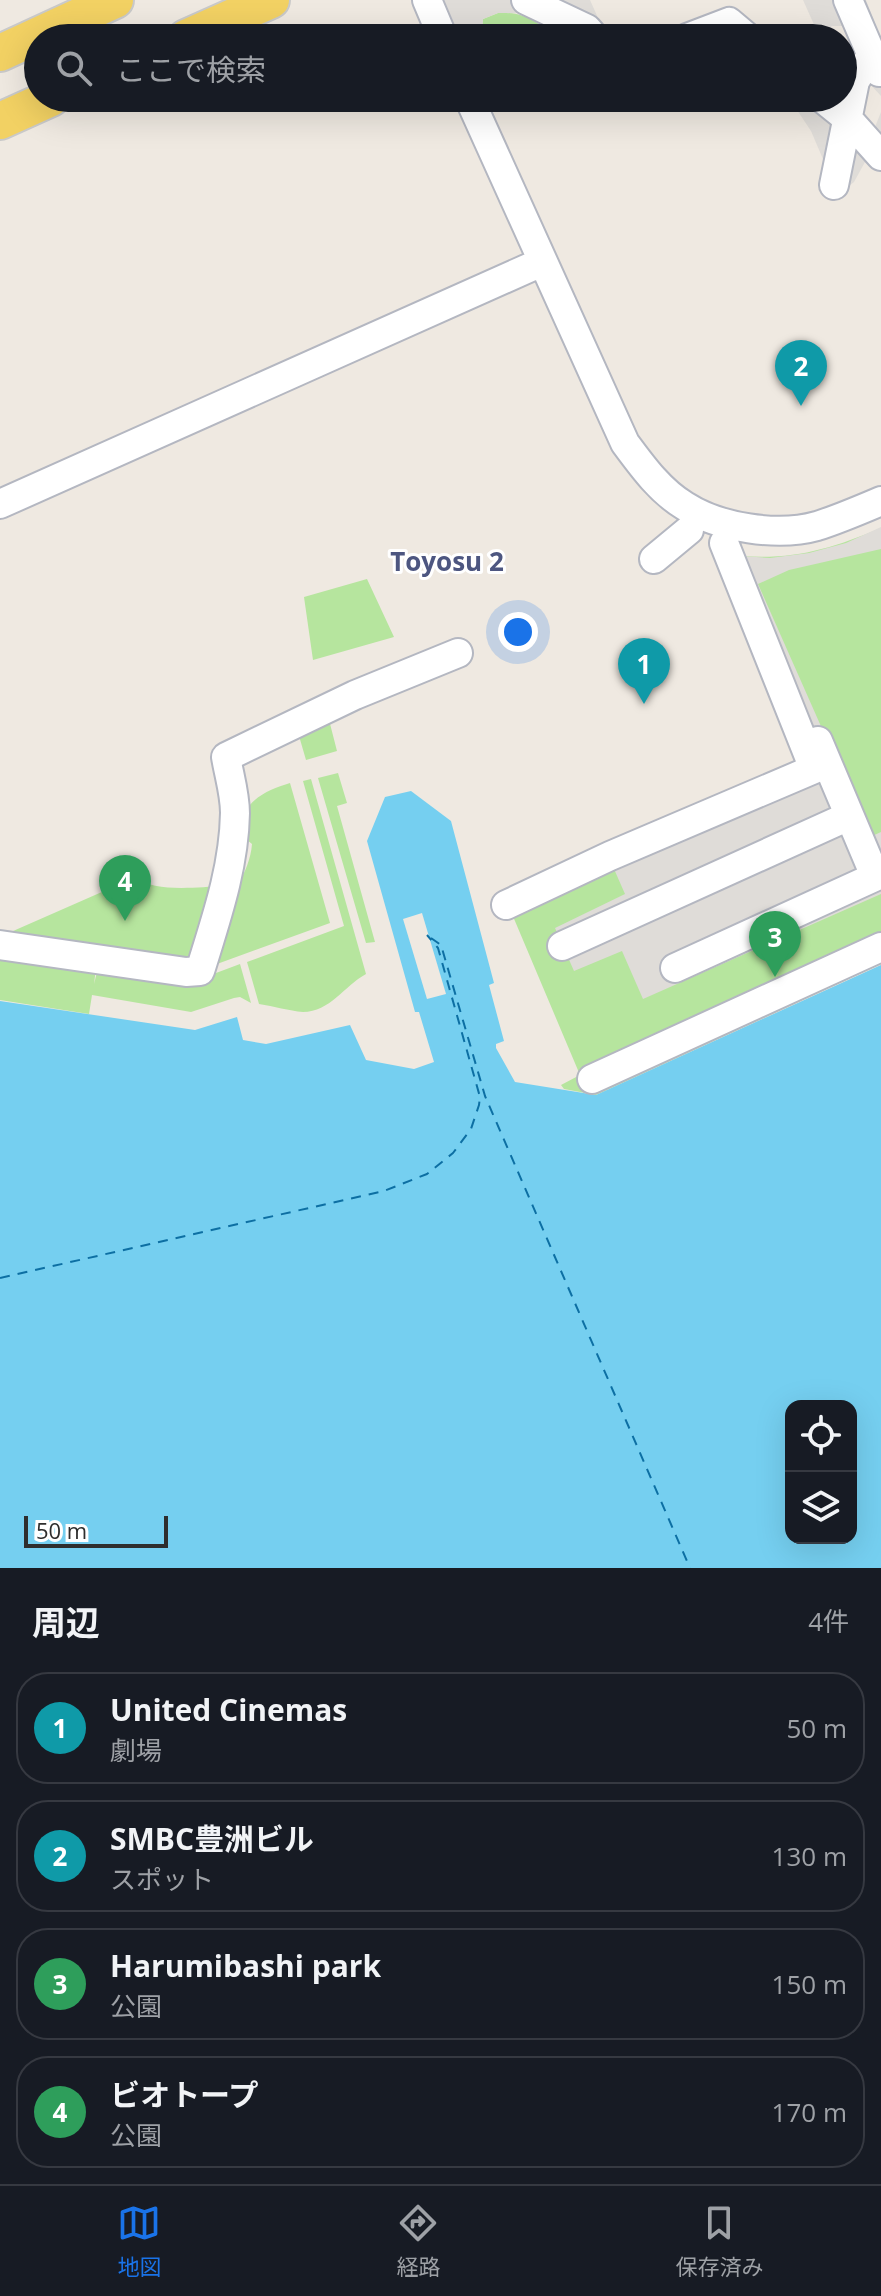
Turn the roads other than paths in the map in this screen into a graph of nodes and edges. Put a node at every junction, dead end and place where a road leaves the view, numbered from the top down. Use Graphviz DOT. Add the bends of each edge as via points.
graph roads {
  1 [pos="115,0"];
  2 [pos="271,0"];
  3 [pos="427,0"];
  4 [pos="526,0"];
  5 [pos="848,0"];
  6 [pos="64,24"];
  7 [pos="217,24"];
  8 [pos="437,24"];
  9 [pos="576,24"];
  10 [pos="24,43"];
  11 [pos="3,53"];
  12 [pos="876,65"];
  13 [pos="857,79"];
  14 [pos="0,102"];
  15 [pos="24,105"];
  16 [pos="24,110"];
  17 [pos="475,112"];
  18 [pos="839,112"];
  19 [pos="849,112"];
  20 [pos="848,119"];
  21 [pos="0,121"];
  22 [pos="879,150"];
  23 [pos="542,262"];
  24 [pos="881,501"];
  25 [pos="0,504"];
  26 [pos="689,530"];
  27 [pos="654,559"];
  28 [pos="458,653"];
  29 [pos="849,816"];
  30 [pos="878,875"];
  31 [pos="506,905"];
  32 [pos="0,945"];
  33 [pos="562,946"];
  34 [pos="881,947"];
  35 [pos="675,968"];
  36 [pos="592,1079"];
  1 -- 6 [label="main road"];
  2 -- 7 [label="main road"];
  3 -- 8 [label="street"];
  4 -- 9 [label="street"];
  5 -- 12 [label="street"];
  10 -- 11 [label="main road"];
  12 -- 13 [label="street"];
  14 -- 15 [label="main road"];
  16 -- 21 [label="main road"];
  17 -- 23 [label="street"];
  18 -- 20 [label="street"];
  19 -- 20 [label="street"];
  20 -- 22 [label="street"];
  20 -- 22 [label="street" via="834,185"];
  23 -- 24 [label="street" via="625,443 647,473 684,506 720,522 768,531 814,527"];
  23 -- 25 [label="street"];
  26 -- 27 [label="street"];
  28 -- 32 [label="street" via="226,757 235,810 230,869 200,971"];
  29 -- 30 [label="street"];
  29 -- 31 [label="street" via="732,550 814,769"];
  29 -- 33 [label="street"];
  30 -- 35 [label="street"];
  34 -- 36 [label="street"];
}
